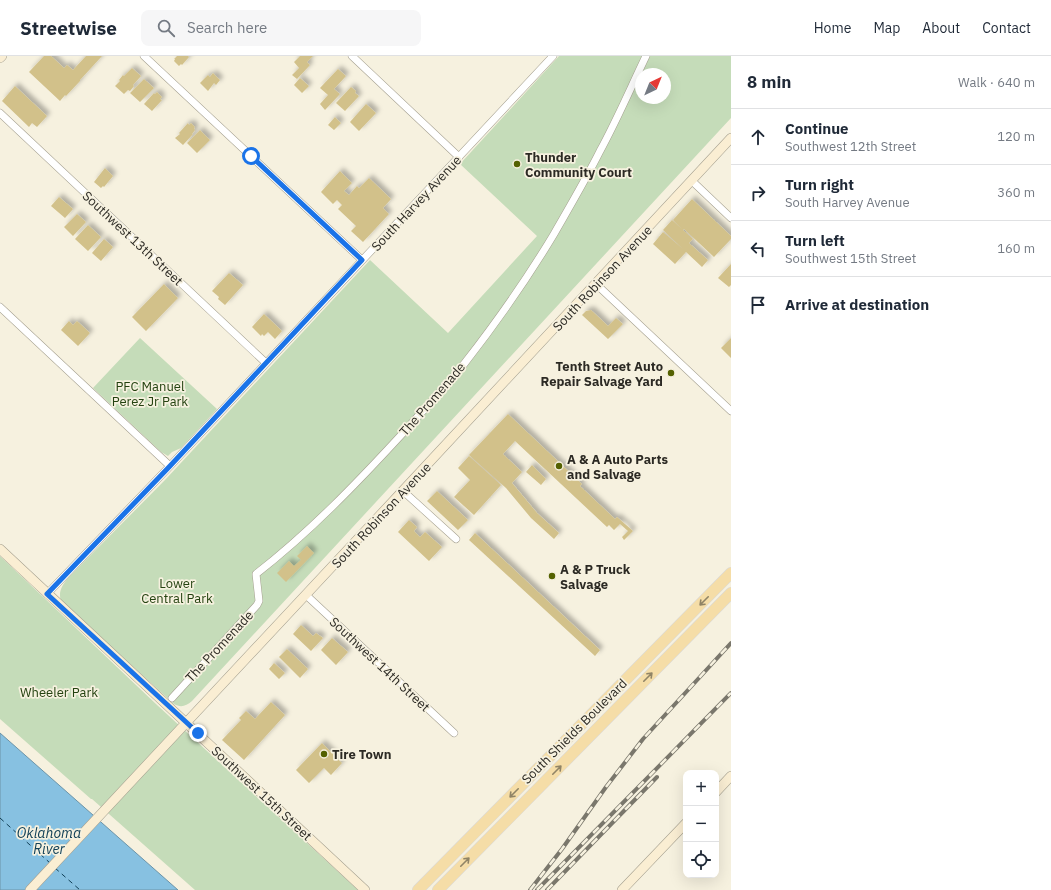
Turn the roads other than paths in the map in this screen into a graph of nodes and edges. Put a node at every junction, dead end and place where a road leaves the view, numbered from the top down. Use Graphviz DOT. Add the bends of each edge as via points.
graph roads {
  1 [pos="144,56"];
  2 [pos="352,56"];
  3 [pos="553,56"];
  4 [pos="646,56"];
  5 [pos="0,113"];
  6 [pos="731,138"];
  7 [pos="459,157"];
  8 [pos="692,181"];
  9 [pos="731,218"];
  10 [pos="362,260"];
  11 [pos="596,284"];
  12 [pos="0,307"];
  13 [pos="266,363"];
  14 [pos="731,411"];
  15 [pos="170,466"];
  16 [pos="403,491"];
  17 [pos="456,539"];
  18 [pos="0,549"];
  19 [pos="731,573"];
  20 [pos="731,593"];
  21 [pos="47,594"];
  22 [pos="306,595"];
  23 [pos="172,698"];
  24 [pos="186,722"];
  25 [pos="454,733"];
  26 [pos="731,776"];
  27 [pos="719,789"];
  28 [pos="683,826"];
  29 [pos="419,889"];
  30 [pos="30,890"];
  31 [pos="365,890"];
  32 [pos="438,890"];
  33 [pos="622,890"];
  1 -- 10 [label="street"];
  2 -- 7 [label="street"];
  3 -- 7 [label="street, South Harvey Avenue"];
  4 -- 23 [label="street, The Promenade" via="584,182 541,254 490,329 463,365 370,470 289,548 256,574 259,601 257,605"];
  5 -- 13 [label="street, Southwest 13th Street"];
  6 -- 8 [label="main road, South Robinson Avenue"];
  7 -- 10 [label="street, South Harvey Avenue"];
  8 -- 9 [label="street"];
  8 -- 11 [label="main road, South Robinson Avenue"];
  10 -- 13 [label="street, South Harvey Avenue"];
  11 -- 14 [label="street"];
  11 -- 16 [label="main road, South Robinson Avenue"];
  12 -- 15 [label="street"];
  13 -- 15 [label="street, South Harvey Avenue"];
  15 -- 21 [label="street, South Harvey Avenue"];
  16 -- 17 [label="street"];
  16 -- 22 [label="main road, South Robinson Avenue"];
  18 -- 21 [label="main road, Southwest 15th Street"];
  19 -- 29 [label="main road, South Shields Boulevard, one-way"];
  32 -- 20 [label="main road, South Shields Boulevard, one-way"];
  21 -- 24 [label="main road, Southwest 15th Street"];
  22 -- 24 [label="main road, South Robinson Avenue"];
  22 -- 25 [label="street, Southwest 14th Street"];
  24 -- 30 [label="main road, South Robinson Avenue"];
  24 -- 31 [label="main road, Southwest 15th Street"];
  26 -- 27 [label="main road"];
  28 -- 33 [label="main road"];
}
